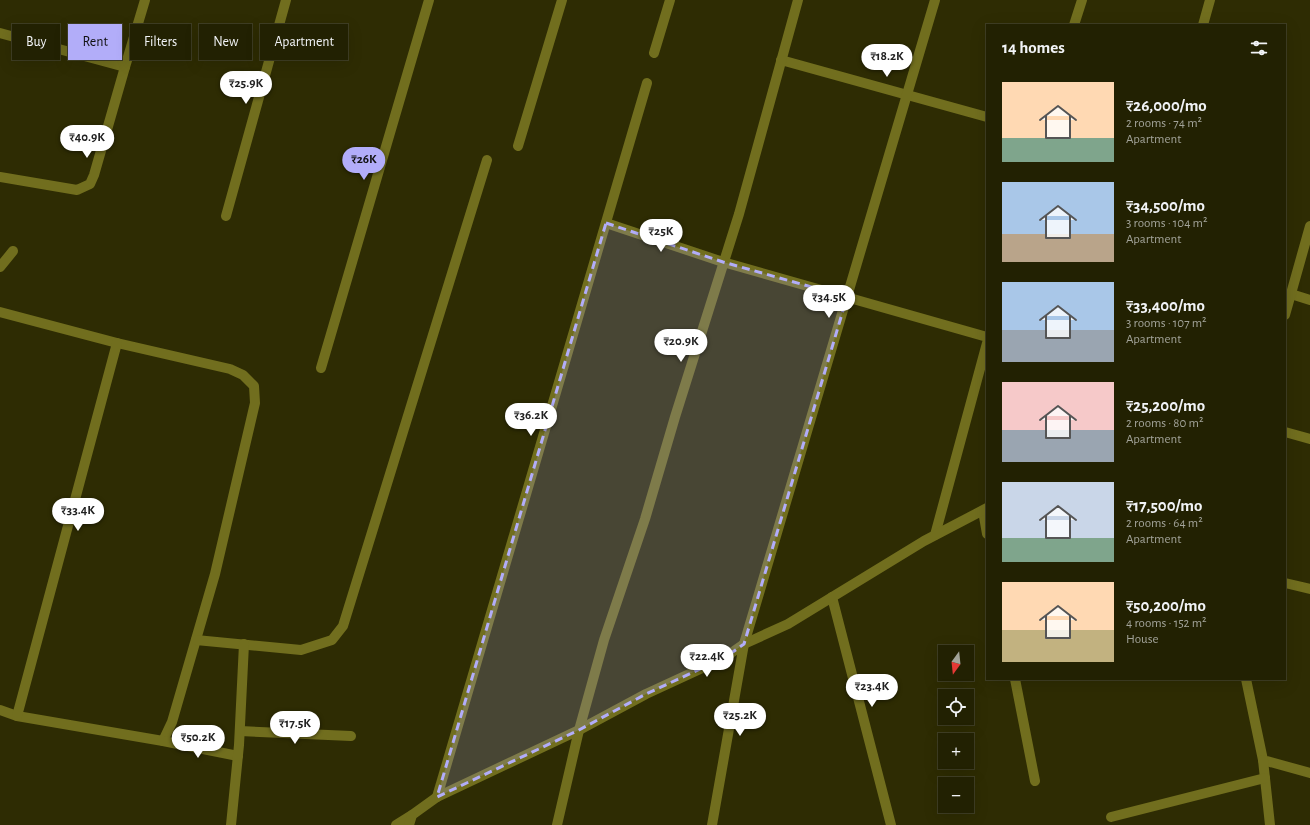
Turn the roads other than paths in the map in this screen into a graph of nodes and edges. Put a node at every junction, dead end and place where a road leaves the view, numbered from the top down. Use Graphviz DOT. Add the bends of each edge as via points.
graph roads {
  1 [pos="145,0"];
  2 [pos="286,0"];
  3 [pos="429,0"];
  4 [pos="562,0"];
  5 [pos="670,0"];
  6 [pos="798,0"];
  7 [pos="935,0"];
  8 [pos="1082,0"];
  9 [pos="1210,0"];
  10 [pos="1074,24"];
  11 [pos="1203,24"];
  12 [pos="0,33"];
  13 [pos="654,53"];
  14 [pos="781,60"];
  15 [pos="125,67"];
  16 [pos="646,83"];
  17 [pos="907,95"];
  18 [pos="986,117"];
  19 [pos="518,146"];
  20 [pos="487,160"];
  21 [pos="0,177"];
  22 [pos="226,216"];
  23 [pos="606,223"];
  24 [pos="1310,226"];
  25 [pos="13,251"];
  26 [pos="723,262"];
  27 [pos="0,266"];
  28 [pos="1291,294"];
  29 [pos="847,297"];
  30 [pos="1310,300"];
  31 [pos="0,312"];
  32 [pos="1286,312"];
  33 [pos="986,336"];
  34 [pos="117,343"];
  35 [pos="986,346"];
  36 [pos="321,368"];
  37 [pos="1286,432"];
  38 [pos="1310,439"];
  39 [pos="985,510"];
  40 [pos="986,522"];
  41 [pos="935,535"];
  42 [pos="1286,583"];
  43 [pos="1310,589"];
  44 [pos="832,597"];
  45 [pos="196,640"];
  46 [pos="244,644"];
  47 [pos="744,644"];
  48 [pos="1015,680"];
  49 [pos="1246,680"];
  50 [pos="0,710"];
  51 [pos="17,716"];
  52 [pos="579,730"];
  53 [pos="240,731"];
  54 [pos="351,736"];
  55 [pos="163,741"];
  56 [pos="238,756"];
  57 [pos="1263,760"];
  58 [pos="1310,773"];
  59 [pos="1265,778"];
  60 [pos="1034,780"];
  61 [pos="437,797"];
  62 [pos="1111,817"];
  63 [pos="410,820"];
  64 [pos="231,825"];
  65 [pos="396,825"];
  66 [pos="557,825"];
  67 [pos="712,825"];
  68 [pos="891,825"];
  69 [pos="1270,825"];
  1 -- 15 [label="street"];
  2 -- 22 [label="street"];
  3 -- 36 [label="street"];
  4 -- 19 [label="street"];
  5 -- 13 [label="street"];
  6 -- 14 [label="street"];
  7 -- 17 [label="street"];
  8 -- 10 [label="street"];
  9 -- 11 [label="street"];
  12 -- 15 [label="street"];
  14 -- 17 [label="street"];
  14 -- 26 [label="street" via="739,214"];
  15 -- 21 [label="street" via="90,184 78,190"];
  16 -- 23 [label="street"];
  17 -- 18 [label="street"];
  17 -- 29 [label="street"];
  20 -- 46 [label="street" via="343,626 332,640 301,650"];
  23 -- 26 [label="street"];
  23 -- 61 [label="street"];
  24 -- 28 [label="street"];
  25 -- 27 [label="street"];
  26 -- 29 [label="street"];
  26 -- 52 [label="street" via="645,519 604,640"];
  28 -- 30 [label="street"];
  28 -- 32 [label="street"];
  29 -- 33 [label="street"];
  29 -- 47 [label="street"];
  31 -- 34 [label="street"];
  34 -- 45 [label="street" via="230,369 243,375 254,386 255,403 215,574"];
  34 -- 51 [label="street"];
  35 -- 41 [label="street"];
  37 -- 38 [label="street"];
  39 -- 40 [label="street"];
  39 -- 41 [label="street"];
  41 -- 44 [label="street"];
  42 -- 43 [label="street"];
  44 -- 47 [label="street" via="788,624"];
  44 -- 68 [label="street"];
  45 -- 46 [label="street"];
  45 -- 55 [label="street" via="172,722"];
  46 -- 53 [label="street"];
  47 -- 52 [label="street" via="724,658 646,694"];
  47 -- 67 [label="street"];
  48 -- 60 [label="street"];
  49 -- 57 [label="street"];
  50 -- 51 [label="street"];
  51 -- 55 [label="street"];
  52 -- 61 [label="street"];
  52 -- 66 [label="street"];
  53 -- 54 [label="street"];
  53 -- 56 [label="street"];
  55 -- 56 [label="street"];
  56 -- 64 [label="street"];
  57 -- 58 [label="street"];
  57 -- 59 [label="street"];
  59 -- 62 [label="street"];
  59 -- 69 [label="street"];
  61 -- 63 [label="street"];
  63 -- 65 [label="street"];
}
